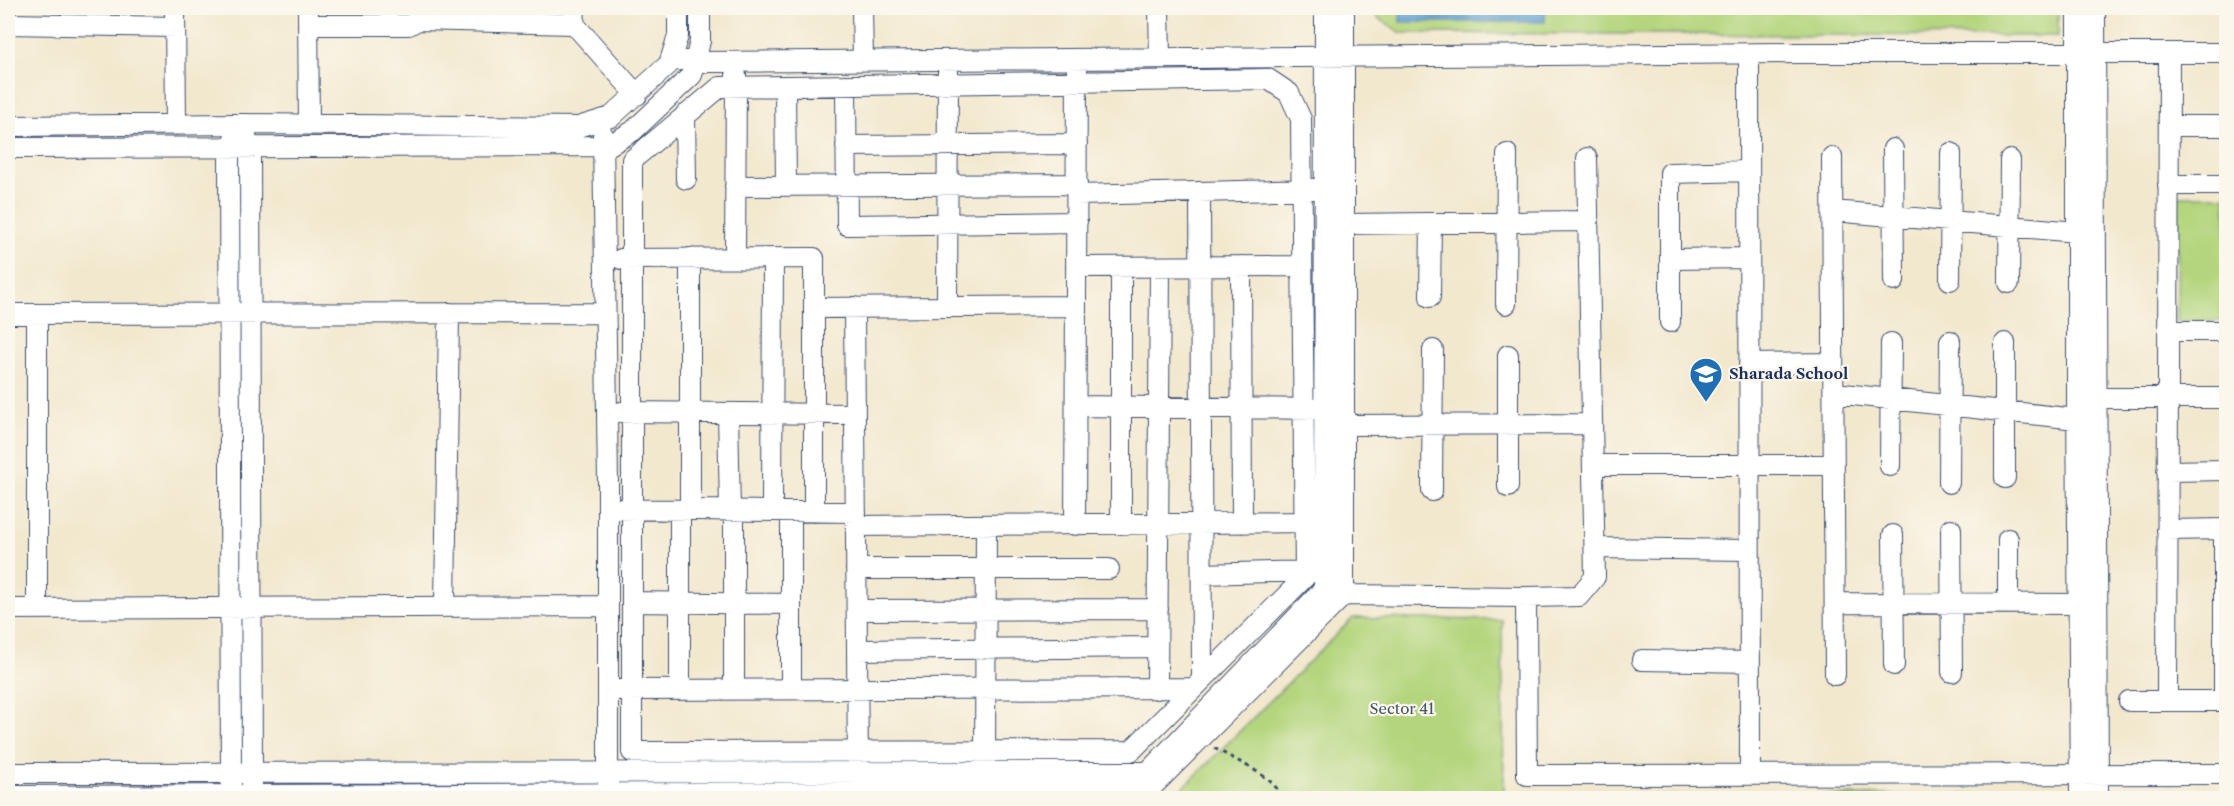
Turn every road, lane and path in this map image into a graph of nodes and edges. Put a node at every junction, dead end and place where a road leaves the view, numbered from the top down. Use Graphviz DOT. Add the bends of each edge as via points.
graph roads {
  1 [pos="678,8"];
  2 [pos="699,8"];
  3 [pos="862,8"];
  4 [pos="1159,8"];
  5 [pos="1325,8"];
  6 [pos="1344,8"];
  7 [pos="2077,8"];
  8 [pos="2095,8"];
  9 [pos="418,14"];
  10 [pos="75,16"];
  11 [pos="308,16"];
  12 [pos="574,16"];
  13 [pos="175,17"];
  14 [pos="8,24"];
  15 [pos="2086,53"];
  16 [pos="2169,53"];
  17 [pos="2226,53"];
  18 [pos="1749,54"];
  19 [pos="1335,57"];
  20 [pos="671,58"];
  21 [pos="1160,58"];
  22 [pos="1077,59"];
  23 [pos="863,60"];
  24 [pos="948,60"];
  25 [pos="736,61"];
  26 [pos="695,62"];
  27 [pos="1077,82"];
  28 [pos="948,84"];
  29 [pos="846,85"];
  30 [pos="785,86"];
  31 [pos="736,87"];
  32 [pos="637,95"];
  33 [pos="686,116"];
  34 [pos="603,120"];
  35 [pos="242,124"];
  36 [pos="176,125"];
  37 [pos="309,125"];
  38 [pos="8,126"];
  39 [pos="2169,126"];
  40 [pos="2226,126"];
  41 [pos="1077,144"];
  42 [pos="947,145"];
  43 [pos="846,146"];
  44 [pos="603,147"];
  45 [pos="8,148"];
  46 [pos="229,148"];
  47 [pos="250,148"];
  48 [pos="1893,149"];
  49 [pos="1951,153"];
  50 [pos="1507,154"];
  51 [pos="1587,158"];
  52 [pos="1832,158"];
  53 [pos="2010,160"];
  54 [pos="1749,171"];
  55 [pos="686,179"];
  56 [pos="847,185"];
  57 [pos="947,185"];
  58 [pos="2168,185"];
  59 [pos="2226,185"];
  60 [pos="735,186"];
  61 [pos="786,186"];
  62 [pos="1077,189"];
  63 [pos="1301,189"];
  64 [pos="1325,189"];
  65 [pos="1200,192"];
  66 [pos="1833,211"];
  67 [pos="1893,217"];
  68 [pos="1588,221"];
  69 [pos="1951,221"];
  70 [pos="1077,222"];
  71 [pos="1506,222"];
  72 [pos="1431,223"];
  73 [pos="947,224"];
  74 [pos="1344,224"];
  75 [pos="2009,226"];
  76 [pos="2077,232"];
  77 [pos="690,258"];
  78 [pos="735,258"];
  79 [pos="773,258"];
  80 [pos="1749,258"];
  81 [pos="605,259"];
  82 [pos="632,259"];
  83 [pos="1670,259"];
  84 [pos="1241,266"];
  85 [pos="1302,266"];
  86 [pos="1076,267"];
  87 [pos="1120,267"];
  88 [pos="1160,267"];
  89 [pos="1201,267"];
  90 [pos="1950,280"];
  91 [pos="1894,281"];
  92 [pos="2009,283"];
  93 [pos="1430,297"];
  94 [pos="1506,304"];
  95 [pos="1076,306"];
  96 [pos="854,307"];
  97 [pos="947,307"];
  98 [pos="814,308"];
  99 [pos="250,313"];
  100 [pos="449,313"];
  101 [pos="605,313"];
  102 [pos="8,314"];
  103 [pos="37,314"];
  104 [pos="229,314"];
  105 [pos="1670,322"];
  106 [pos="2226,330"];
  107 [pos="2168,331"];
  108 [pos="1950,341"];
  109 [pos="1891,343"];
  110 [pos="2005,343"];
  111 [pos="1433,350"];
  112 [pos="1509,355"];
  113 [pos="1833,363"];
  114 [pos="1749,364"];
  115 [pos="1834,393"];
  116 [pos="2086,398"];
  117 [pos="2167,398"];
  118 [pos="2226,398"];
  119 [pos="1891,399"];
  120 [pos="1949,405"];
  121 [pos="1076,406"];
  122 [pos="1120,407"];
  123 [pos="1159,407"];
  124 [pos="1202,408"];
  125 [pos="1242,408"];
  126 [pos="1303,409"];
  127 [pos="1324,409"];
  128 [pos="2005,411"];
  129 [pos="607,412"];
  130 [pos="632,412"];
  131 [pos="690,413"];
  132 [pos="728,413"];
  133 [pos="772,413"];
  134 [pos="814,414"];
  135 [pos="855,414"];
  136 [pos="2077,419"];
  137 [pos="1344,424"];
  138 [pos="1433,424"];
  139 [pos="1509,424"];
  140 [pos="1592,424"];
  141 [pos="1593,465"];
  142 [pos="1750,465"];
  143 [pos="1834,465"];
  144 [pos="1890,466"];
  145 [pos="2226,470"];
  146 [pos="2167,471"];
  147 [pos="2005,478"];
  148 [pos="1949,483"];
  149 [pos="1508,487"];
  150 [pos="1432,491"];
  151 [pos="608,509"];
  152 [pos="632,509"];
  153 [pos="685,510"];
  154 [pos="732,511"];
  155 [pos="781,511"];
  156 [pos="814,512"];
  157 [pos="856,519"];
  158 [pos="1324,522"];
  159 [pos="1203,523"];
  160 [pos="1242,523"];
  161 [pos="1304,523"];
  162 [pos="1121,524"];
  163 [pos="1158,524"];
  164 [pos="986,525"];
  165 [pos="1075,525"];
  166 [pos="1951,529"];
  167 [pos="2225,529"];
  168 [pos="2167,530"];
  169 [pos="1893,535"];
  170 [pos="2008,539"];
  171 [pos="1595,548"];
  172 [pos="1749,550"];
  173 [pos="856,569"];
  174 [pos="986,569"];
  175 [pos="1109,569"];
  176 [pos="1304,571"];
  177 [pos="1203,574"];
  178 [pos="1324,589"];
  179 [pos="1344,595"];
  180 [pos="1526,597"];
  181 [pos="632,602"];
  182 [pos="680,603"];
  183 [pos="734,603"];
  184 [pos="1835,603"];
  185 [pos="1893,603"];
  186 [pos="1952,603"];
  187 [pos="2008,603"];
  188 [pos="791,604"];
  189 [pos="2079,604"];
  190 [pos="608,606"];
  191 [pos="446,607"];
  192 [pos="230,608"];
  193 [pos="251,608"];
  194 [pos="8,609"];
  195 [pos="37,609"];
  196 [pos="1158,609"];
  197 [pos="857,610"];
  198 [pos="986,610"];
  199 [pos="1157,647"];
  200 [pos="986,649"];
  201 [pos="857,650"];
  202 [pos="1642,660"];
  203 [pos="1750,662"];
  204 [pos="1894,664"];
  205 [pos="1953,672"];
  206 [pos="1835,675"];
  207 [pos="1198,684"];
  208 [pos="1157,688"];
  209 [pos="734,689"];
  210 [pos="791,689"];
  211 [pos="858,689"];
  212 [pos="986,689"];
  213 [pos="608,690"];
  214 [pos="632,690"];
  215 [pos="680,690"];
  216 [pos="2129,700"];
  217 [pos="2167,701"];
  218 [pos="2225,701"];
  219 [pos="1198,740"];
  220 [pos="986,751"];
  221 [pos="858,752"];
  222 [pos="608,772"];
  223 [pos="859,772"];
  224 [pos="8,773"];
  225 [pos="231,773"];
  226 [pos="252,773"];
  227 [pos="2089,774"];
  228 [pos="2226,774"];
  229 [pos="1750,775"];
  230 [pos="1148,787"];
  231 [pos="983,788"];
  232 [pos="8,796"];
  233 [pos="608,796"];
  234 [pos="776,796"];
  235 [pos="231,797"];
  236 [pos="251,797"];
  237 [pos="1284,798"];
  238 [pos="2080,798"];
  239 [pos="2098,798"];
  1 -- 20 [label="street" via="678,36"];
  2 -- 26 [label="street" via="700,40"];
  3 -- 23 [label="street"];
  4 -- 21 [label="street"];
  5 -- 19 [label="street"];
  6 -- 19 [label="street"];
  7 -- 15 [label="street"];
  8 -- 15 [label="street"];
  9 -- 11 [label="street" via="409,25"];
  9 -- 12 [label="street"];
  10 -- 13 [label="street"];
  10 -- 14 [label="street"];
  11 -- 37 [label="street"];
  12 -- 32 [label="street"];
  13 -- 36 [label="street"];
  15 -- 16 [label="street"];
  15 -- 18 [label="street"];
  15 -- 76 [label="street"];
  15 -- 116 [label="street"];
  16 -- 17 [label="street"];
  16 -- 39 [label="street"];
  18 -- 19 [label="street"];
  18 -- 54 [label="street"];
  19 -- 21 [label="street"];
  19 -- 64 [label="street"];
  19 -- 74 [label="street"];
  20 -- 26 [label="street"];
  20 -- 32 [label="street"];
  21 -- 22 [label="street"];
  22 -- 24 [label="street"];
  22 -- 27 [label="street"];
  23 -- 24 [label="street"];
  23 -- 25 [label="street"];
  24 -- 28 [label="street"];
  25 -- 26 [label="street"];
  25 -- 31 [label="street"];
  26 -- 44 [label="street" via="692,75 633,131"];
  27 -- 28 [label="street"];
  27 -- 41 [label="street"];
  27 -- 63 [label="street" via="1268,79 1289,93 1301,119"];
  28 -- 29 [label="street"];
  28 -- 42 [label="street"];
  29 -- 30 [label="street"];
  29 -- 43 [label="street"];
  30 -- 31 [label="street"];
  30 -- 61 [label="street"];
  31 -- 33 [label="street" via="720,87"];
  31 -- 60 [label="street"];
  32 -- 34 [label="street"];
  33 -- 55 [label="street"];
  33 -- 82 [label="street" via="632,160"];
  34 -- 37 [label="street" via="578,127"];
  34 -- 44 [label="street"];
  35 -- 36 [label="street"];
  35 -- 37 [label="street"];
  35 -- 46 [label="street"];
  35 -- 47 [label="street"];
  36 -- 38 [label="street"];
  39 -- 40 [label="street"];
  39 -- 58 [label="street"];
  41 -- 42 [label="street"];
  41 -- 62 [label="street"];
  42 -- 43 [label="street"];
  42 -- 57 [label="street"];
  43 -- 56 [label="street"];
  44 -- 47 [label="street"];
  44 -- 81 [label="street"];
  45 -- 46 [label="street"];
  46 -- 47 [label="street"];
  46 -- 104 [label="street"];
  47 -- 99 [label="street"];
  48 -- 67 [label="street"];
  49 -- 69 [label="street"];
  50 -- 71 [label="street"];
  51 -- 68 [label="street"];
  52 -- 66 [label="street"];
  53 -- 75 [label="street"];
  54 -- 80 [label="street"];
  54 -- 83 [label="street" via="1670,172"];
  56 -- 57 [label="street"];
  56 -- 61 [label="street"];
  56 -- 73 [label="street" via="847,225"];
  57 -- 62 [label="street"];
  57 -- 73 [label="street"];
  58 -- 59 [label="street"];
  58 -- 107 [label="street"];
  60 -- 61 [label="street"];
  60 -- 78 [label="street"];
  62 -- 65 [label="street"];
  62 -- 70 [label="street"];
  63 -- 64 [label="street"];
  63 -- 65 [label="street"];
  63 -- 85 [label="street"];
  64 -- 127 [label="street"];
  65 -- 89 [label="street"];
  66 -- 67 [label="street"];
  66 -- 113 [label="street"];
  67 -- 69 [label="street"];
  67 -- 91 [label="street"];
  68 -- 71 [label="street"];
  68 -- 140 [label="street"];
  69 -- 75 [label="street"];
  69 -- 90 [label="street"];
  70 -- 73 [label="street"];
  70 -- 86 [label="street"];
  71 -- 72 [label="street"];
  71 -- 94 [label="street"];
  72 -- 74 [label="street"];
  72 -- 93 [label="street"];
  73 -- 97 [label="street"];
  74 -- 137 [label="street"];
  75 -- 76 [label="street"];
  75 -- 92 [label="street"];
  76 -- 116 [label="street"];
  77 -- 78 [label="street"];
  77 -- 82 [label="street"];
  77 -- 131 [label="street"];
  78 -- 79 [label="street"];
  79 -- 98 [label="street" via="814,258"];
  79 -- 133 [label="street"];
  80 -- 83 [label="street"];
  80 -- 114 [label="street"];
  81 -- 82 [label="street"];
  81 -- 101 [label="street"];
  82 -- 130 [label="street"];
  83 -- 105 [label="street"];
  84 -- 85 [label="street"];
  84 -- 89 [label="street"];
  84 -- 125 [label="street"];
  85 -- 126 [label="street"];
  86 -- 87 [label="street"];
  86 -- 95 [label="street"];
  87 -- 88 [label="street"];
  87 -- 122 [label="street"];
  88 -- 89 [label="street"];
  88 -- 123 [label="street"];
  89 -- 124 [label="street"];
  95 -- 97 [label="street"];
  95 -- 121 [label="street"];
  96 -- 97 [label="street"];
  96 -- 98 [label="street"];
  96 -- 135 [label="street"];
  98 -- 134 [label="street"];
  99 -- 100 [label="street"];
  99 -- 104 [label="street"];
  99 -- 193 [label="street"];
  100 -- 101 [label="street"];
  100 -- 191 [label="street"];
  101 -- 129 [label="street"];
  102 -- 103 [label="street"];
  103 -- 104 [label="street"];
  103 -- 195 [label="street"];
  104 -- 192 [label="street"];
  106 -- 107 [label="street"];
  107 -- 117 [label="street"];
  108 -- 120 [label="street"];
  109 -- 119 [label="street"];
  110 -- 128 [label="street"];
  111 -- 138 [label="street"];
  112 -- 139 [label="street"];
  113 -- 114 [label="street"];
  113 -- 115 [label="street"];
  114 -- 142 [label="street"];
  115 -- 119 [label="street"];
  115 -- 143 [label="street"];
  116 -- 117 [label="street"];
  116 -- 136 [label="street"];
  116 -- 227 [label="street"];
  117 -- 118 [label="street"];
  117 -- 146 [label="street"];
  119 -- 120 [label="street"];
  119 -- 144 [label="street"];
  120 -- 128 [label="street"];
  120 -- 148 [label="street"];
  121 -- 122 [label="street"];
  121 -- 165 [label="street"];
  122 -- 123 [label="street"];
  122 -- 162 [label="street"];
  123 -- 124 [label="street"];
  123 -- 163 [label="street"];
  124 -- 125 [label="street"];
  124 -- 159 [label="street"];
  125 -- 126 [label="street"];
  125 -- 160 [label="street"];
  126 -- 127 [label="street"];
  126 -- 161 [label="street"];
  127 -- 158 [label="street"];
  128 -- 136 [label="street"];
  128 -- 147 [label="street"];
  129 -- 130 [label="street"];
  129 -- 151 [label="street"];
  130 -- 131 [label="street"];
  130 -- 152 [label="street"];
  131 -- 132 [label="street"];
  131 -- 153 [label="street"];
  132 -- 133 [label="street"];
  132 -- 154 [label="street"];
  133 -- 134 [label="street"];
  133 -- 155 [label="street"];
  134 -- 135 [label="street"];
  134 -- 156 [label="street"];
  135 -- 157 [label="street"];
  136 -- 189 [label="street"];
  137 -- 138 [label="street"];
  137 -- 179 [label="street"];
  138 -- 139 [label="street"];
  138 -- 150 [label="street"];
  139 -- 140 [label="street"];
  139 -- 149 [label="street"];
  140 -- 141 [label="street"];
  141 -- 142 [label="street"];
  141 -- 171 [label="street"];
  142 -- 143 [label="street"];
  142 -- 172 [label="street"];
  143 -- 184 [label="street"];
  145 -- 146 [label="street"];
  146 -- 168 [label="street"];
  151 -- 152 [label="street"];
  151 -- 190 [label="street"];
  152 -- 153 [label="street"];
  152 -- 181 [label="street"];
  153 -- 154 [label="street"];
  153 -- 182 [label="street"];
  154 -- 155 [label="street"];
  154 -- 183 [label="street"];
  155 -- 156 [label="street"];
  155 -- 188 [label="street"];
  156 -- 157 [label="street"];
  157 -- 164 [label="street"];
  157 -- 173 [label="street"];
  158 -- 161 [label="street"];
  158 -- 178 [label="street"];
  159 -- 160 [label="street"];
  159 -- 163 [label="street"];
  159 -- 177 [label="street"];
  160 -- 161 [label="street"];
  161 -- 176 [label="street"];
  162 -- 163 [label="street"];
  162 -- 165 [label="street"];
  163 -- 196 [label="street"];
  164 -- 165 [label="street"];
  164 -- 174 [label="street"];
  166 -- 186 [label="street"];
  167 -- 168 [label="street"];
  167 -- 218 [label="street"];
  168 -- 217 [label="street"];
  169 -- 185 [label="street"];
  170 -- 187 [label="street"];
  171 -- 172 [label="street"];
  171 -- 180 [label="street" via="1595,577 1579,596"];
  172 -- 203 [label="street"];
  173 -- 174 [label="street"];
  173 -- 197 [label="street"];
  174 -- 175 [label="street"];
  174 -- 198 [label="street"];
  176 -- 177 [label="street"];
  176 -- 207 [label="street" via="1305,577"];
  177 -- 207 [label="street"];
  178 -- 179 [label="street"];
  178 -- 230 [label="street"];
  179 -- 180 [label="street"];
  179 -- 219 [label="street"];
  180 -- 229 [label="street" via="1527,775"];
  181 -- 182 [label="street"];
  181 -- 214 [label="street"];
  182 -- 183 [label="street"];
  182 -- 215 [label="street"];
  183 -- 188 [label="street"];
  183 -- 209 [label="street"];
  184 -- 185 [label="street"];
  184 -- 206 [label="street"];
  185 -- 186 [label="street"];
  185 -- 204 [label="street"];
  186 -- 187 [label="street"];
  186 -- 205 [label="street"];
  187 -- 189 [label="street"];
  188 -- 210 [label="street"];
  189 -- 227 [label="street"];
  190 -- 191 [label="street"];
  190 -- 213 [label="street"];
  191 -- 193 [label="street"];
  192 -- 193 [label="street"];
  192 -- 195 [label="street"];
  192 -- 225 [label="street"];
  193 -- 226 [label="street"];
  194 -- 195 [label="street"];
  196 -- 198 [label="street"];
  196 -- 199 [label="street"];
  197 -- 198 [label="street"];
  197 -- 201 [label="street"];
  198 -- 200 [label="street"];
  199 -- 200 [label="street"];
  199 -- 208 [label="street"];
  200 -- 201 [label="street"];
  200 -- 212 [label="street"];
  201 -- 211 [label="street"];
  202 -- 203 [label="street"];
  203 -- 229 [label="street"];
  207 -- 208 [label="street"];
  207 -- 220 [label="street" via="1131,751"];
  208 -- 212 [label="street"];
  209 -- 210 [label="street"];
  209 -- 215 [label="street"];
  210 -- 211 [label="street"];
  211 -- 212 [label="street"];
  211 -- 221 [label="street"];
  212 -- 220 [label="street"];
  213 -- 214 [label="street"];
  213 -- 222 [label="street"];
  214 -- 215 [label="street"];
  214 -- 221 [label="street" via="632,752"];
  216 -- 217 [label="street"];
  217 -- 218 [label="street"];
  219 -- 230 [label="street"];
  219 -- 237 [label="path" via="1271,781"];
  220 -- 221 [label="street"];
  220 -- 231 [label="street"];
  221 -- 223 [label="street"];
  222 -- 223 [label="street"];
  222 -- 226 [label="street"];
  222 -- 233 [label="street"];
  223 -- 231 [label="street"];
  224 -- 225 [label="street"];
  225 -- 226 [label="street"];
  225 -- 235 [label="street"];
  226 -- 236 [label="street"];
  227 -- 228 [label="street"];
  227 -- 229 [label="street"];
  227 -- 238 [label="street"];
  227 -- 239 [label="street"];
  230 -- 231 [label="street"];
  231 -- 234 [label="street"];
  232 -- 235 [label="street"];
  233 -- 234 [label="street"];
  233 -- 236 [label="street"];
  235 -- 236 [label="street"];
}
